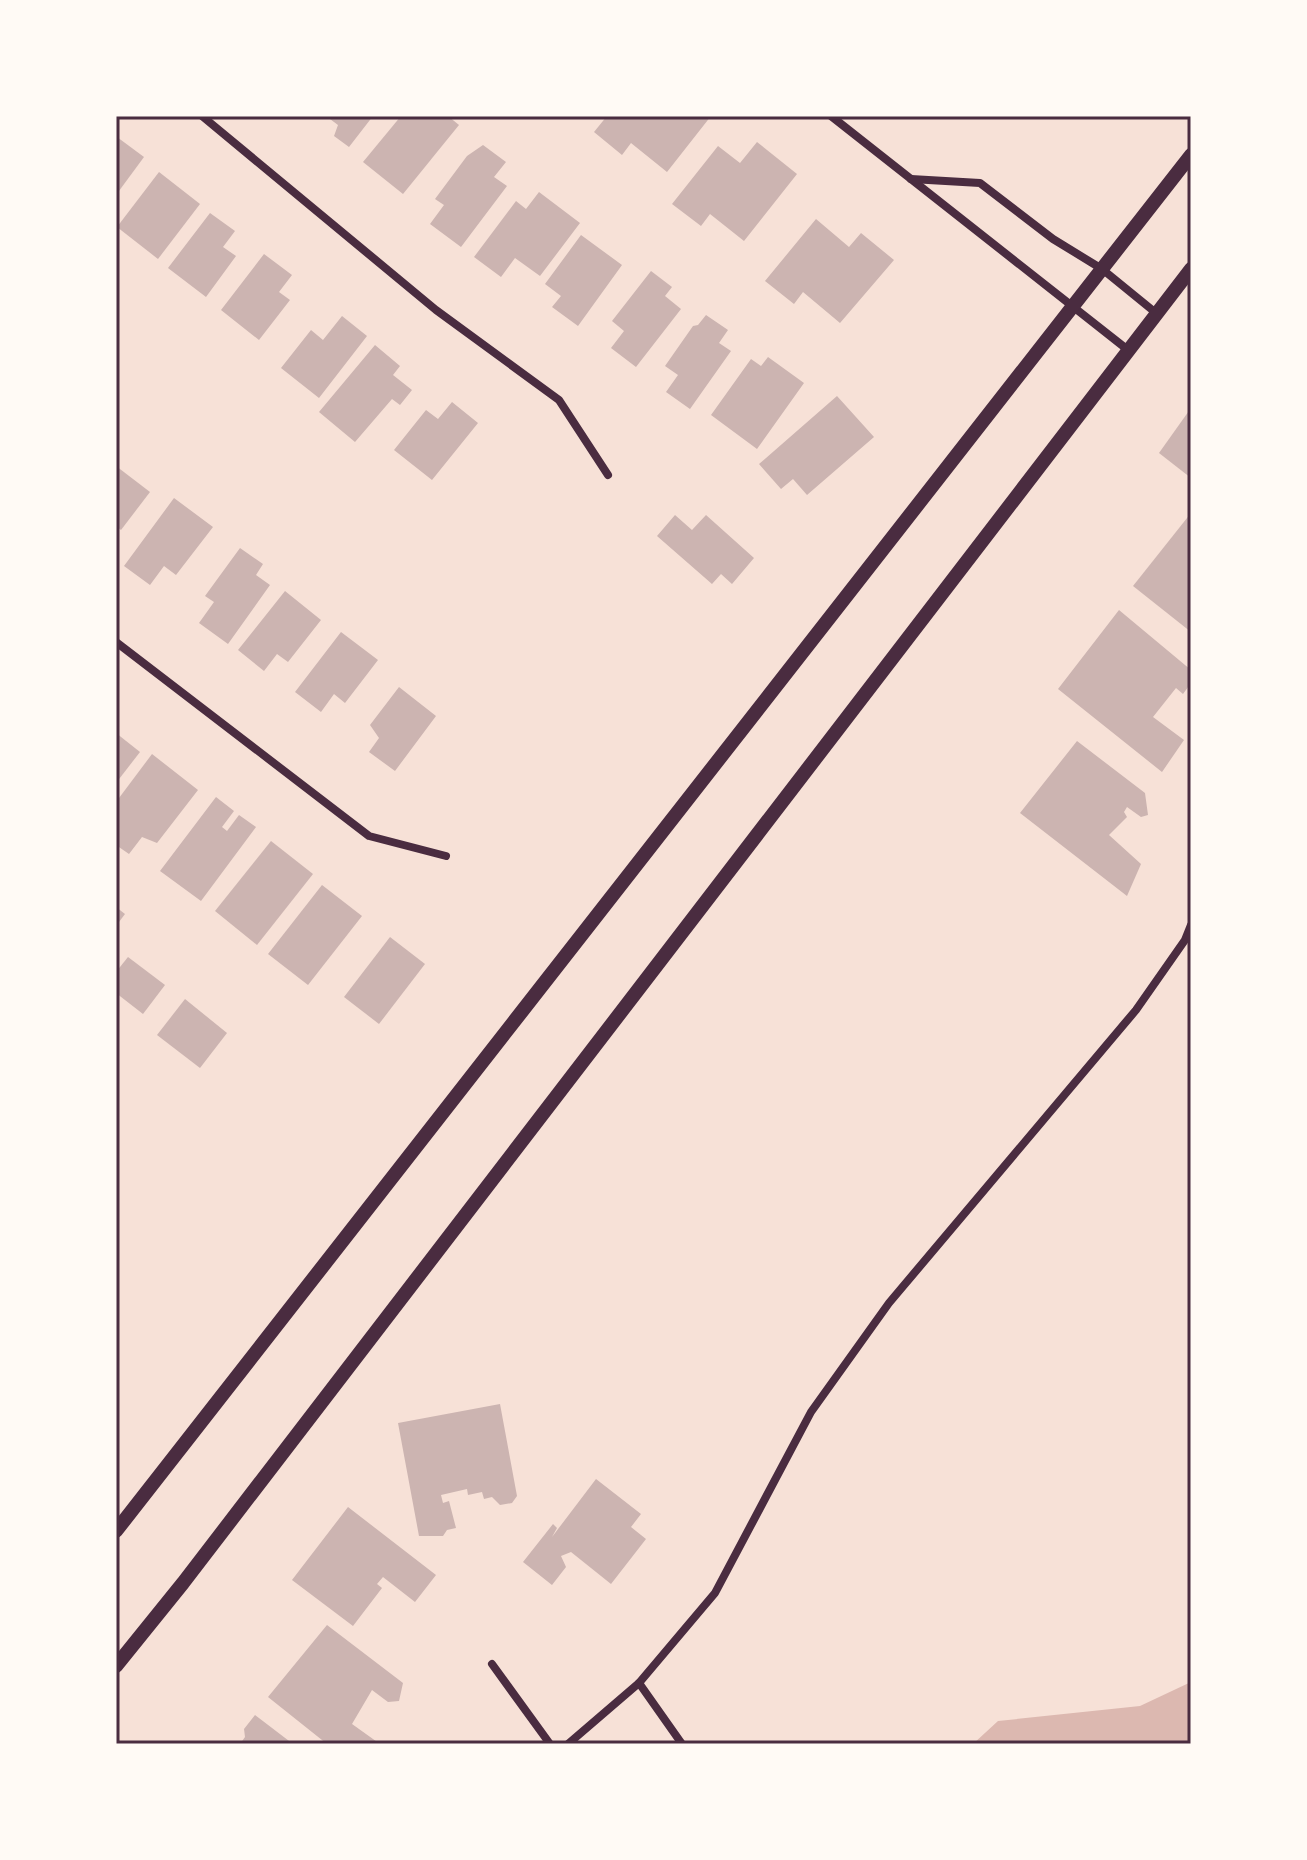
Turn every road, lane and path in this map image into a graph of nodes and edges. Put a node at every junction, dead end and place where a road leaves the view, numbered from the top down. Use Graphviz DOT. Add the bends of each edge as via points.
graph roads {
  1 [pos="202,116"];
  2 [pos="831,116"];
  3 [pos="1191,155"];
  4 [pos="910,179"];
  5 [pos="1102,269"];
  6 [pos="1191,269"];
  7 [pos="1073,306"];
  8 [pos="1156,313"];
  9 [pos="1128,350"];
  10 [pos="608,475"];
  11 [pos="116,642"];
  12 [pos="446,856"];
  13 [pos="1191,925"];
  14 [pos="116,1531"];
  15 [pos="492,1664"];
  16 [pos="116,1666"];
  17 [pos="639,1683"];
  18 [pos="550,1744"];
  19 [pos="568,1744"];
  20 [pos="682,1744"];
  1 -- 10 [label="street" via="436,310 559,400"];
  2 -- 4 [label="street"];
  3 -- 5 [label="street"];
  4 -- 5 [label="street" via="980,183"];
  4 -- 7 [label="street"];
  5 -- 7 [label="street"];
  5 -- 8 [label="street"];
  6 -- 8 [label="street"];
  7 -- 9 [label="street"];
  7 -- 14 [label="street"];
  8 -- 9 [label="street"];
  9 -- 16 [label="street"];
  11 -- 12 [label="street" via="369,836"];
  13 -- 17 [label="street" via="1136,1010 889,1303 811,1412 715,1593"];
  15 -- 18 [label="street"];
  17 -- 19 [label="street"];
  17 -- 20 [label="street"];
}
